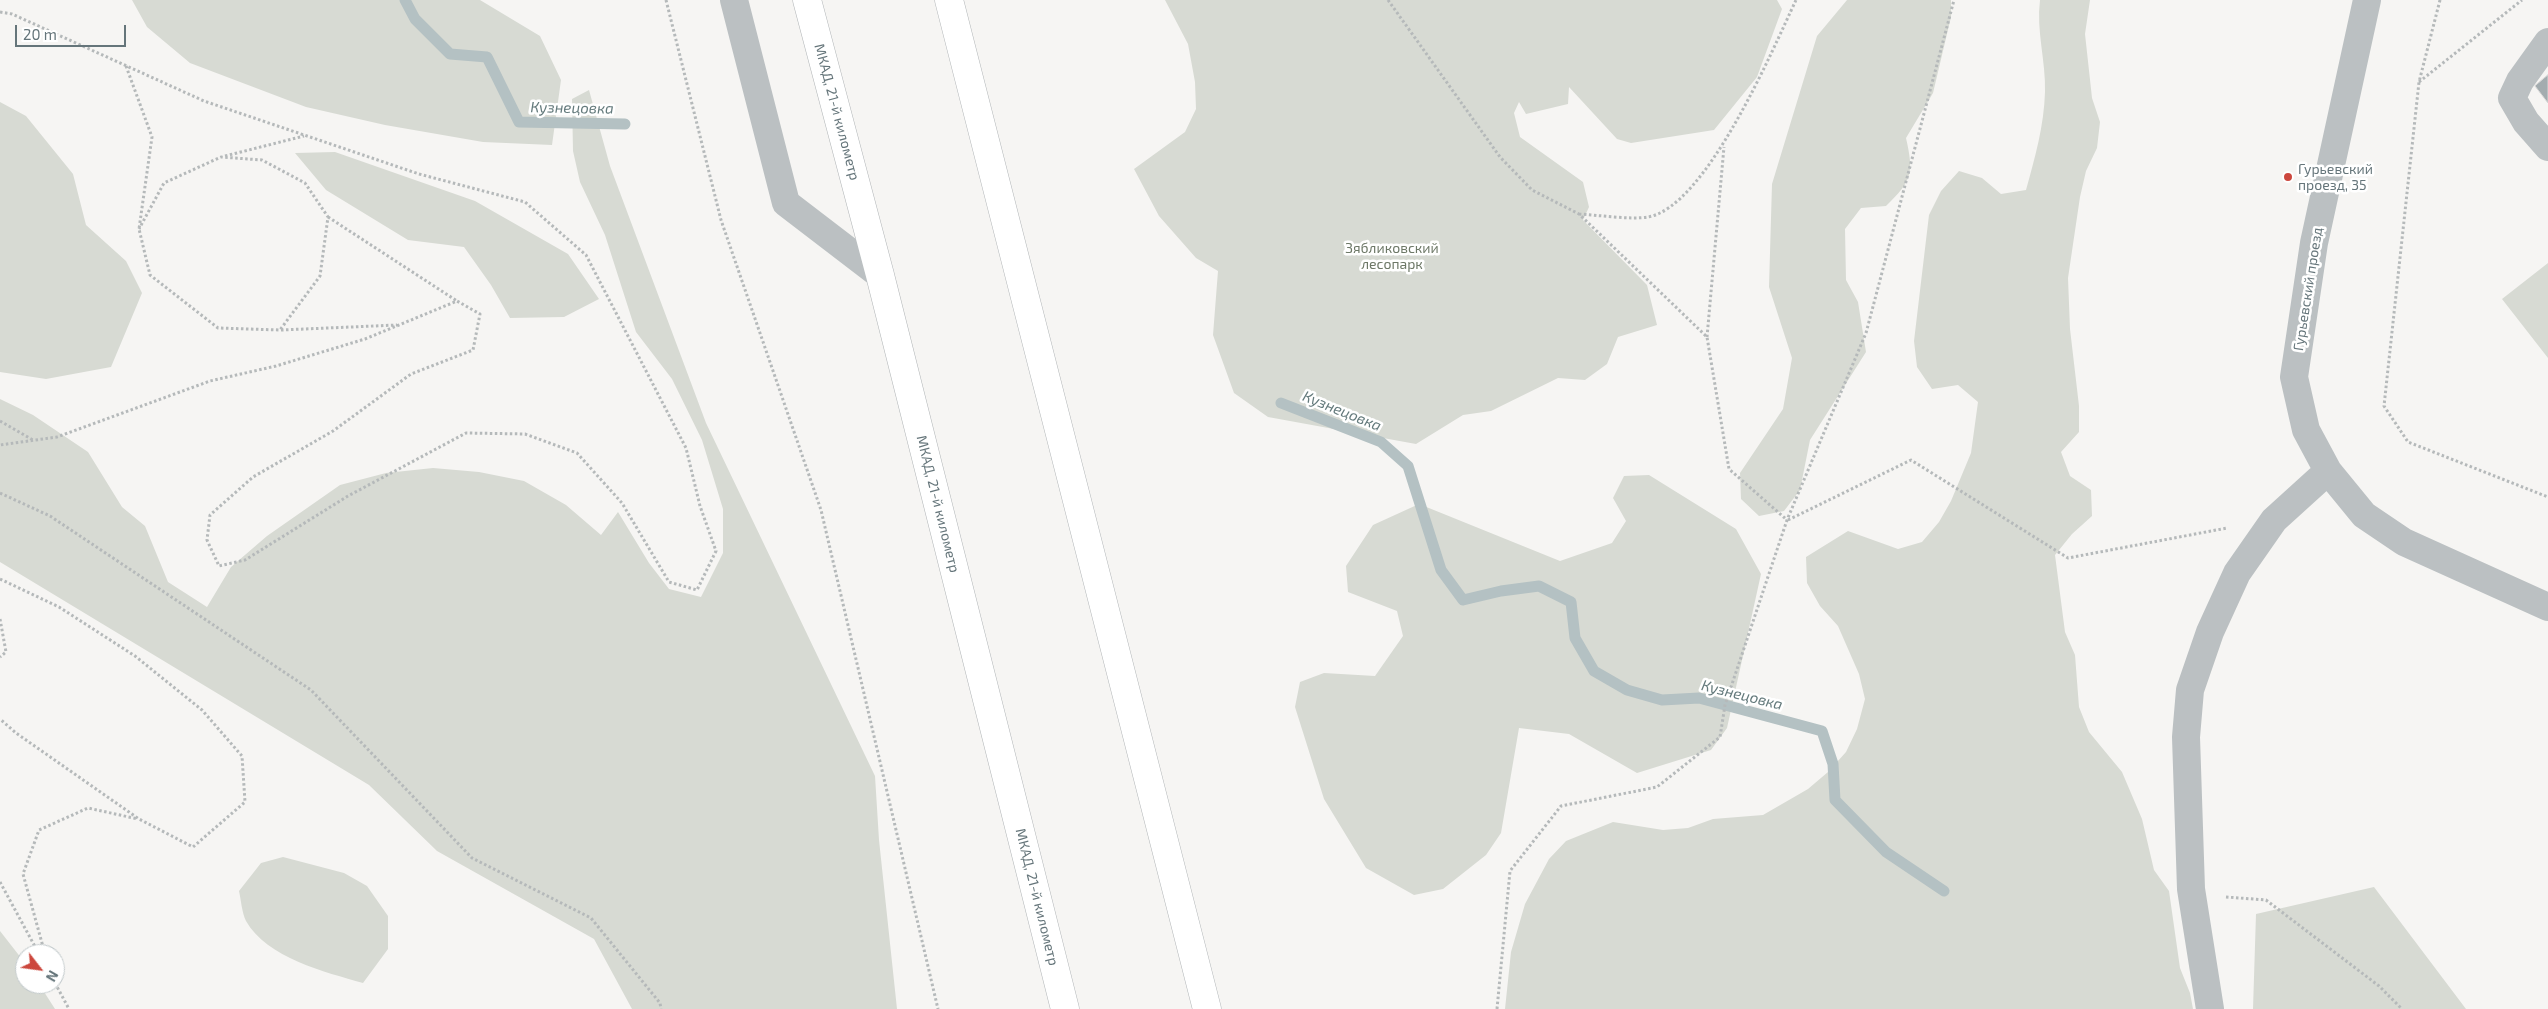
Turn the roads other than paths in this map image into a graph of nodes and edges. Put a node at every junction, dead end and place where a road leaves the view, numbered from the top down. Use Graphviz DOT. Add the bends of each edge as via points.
graph roads {
  1 [pos="734,0"];
  2 [pos="807,0"];
  3 [pos="949,0"];
  4 [pos="2367,0"];
  5 [pos="2548,42"];
  6 [pos="2548,148"];
  7 [pos="880,275"];
  8 [pos="2328,471"];
  9 [pos="2548,606"];
  10 [pos="1065,1009"];
  11 [pos="1207,1009"];
  12 [pos="2210,1009"];
  1 -- 7 [label="street" via="786,203"];
  2 -- 7 [label="highway, МКАД, 21-й километр"];
  3 -- 11 [label="highway"];
  4 -- 8 [label="street, Гурьевский проезд" via="2314,243 2294,377 2306,430"];
  5 -- 6 [label="street" via="2512,98 2526,122"];
  7 -- 10 [label="highway, МКАД, 21-й километр"];
  8 -- 9 [label="street, Гурьевский проезд" via="2364,514 2404,542"];
  8 -- 12 [label="street" via="2274,520 2237,573 2210,632 2190,690 2186,737 2191,890"];
}
